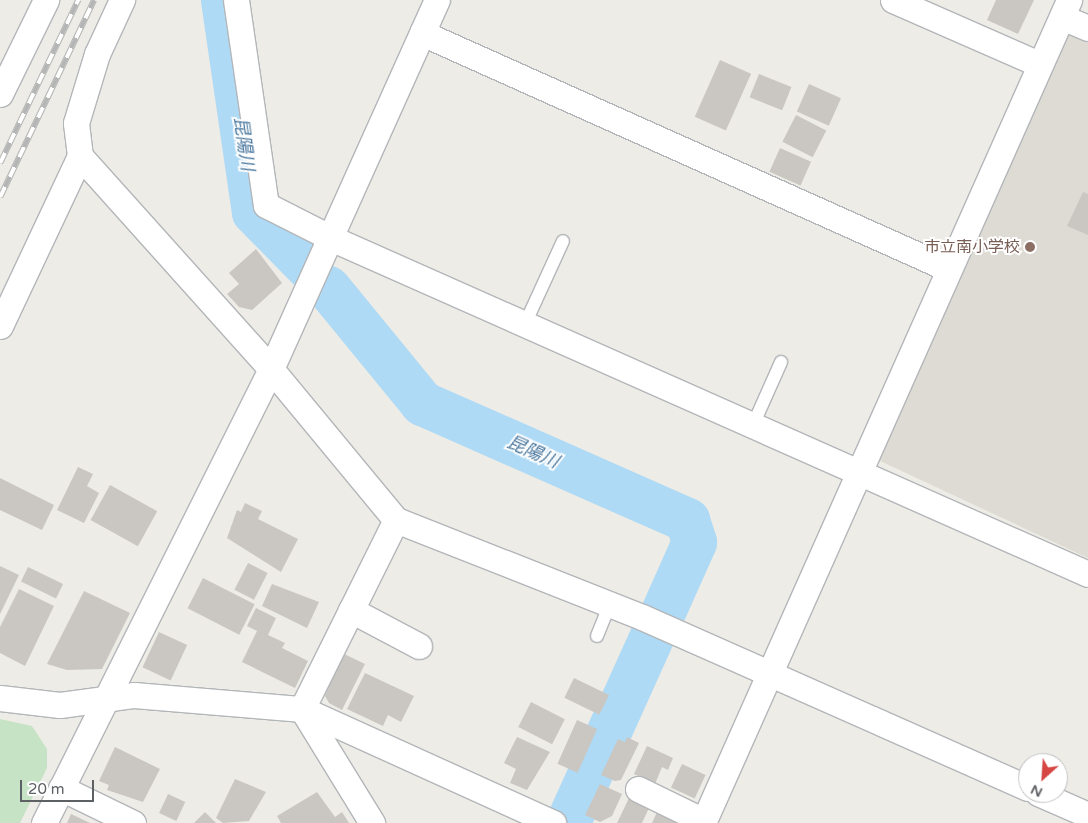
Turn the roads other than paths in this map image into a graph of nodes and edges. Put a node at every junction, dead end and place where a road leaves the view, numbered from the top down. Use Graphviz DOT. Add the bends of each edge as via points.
graph roads {
  1 [pos="46,0"];
  2 [pos="122,0"];
  3 [pos="236,0"];
  4 [pos="437,0"];
  5 [pos="893,0"];
  6 [pos="1066,8"];
  7 [pos="1088,28"];
  8 [pos="422,33"];
  9 [pos="1039,64"];
  10 [pos="0,94"];
  11 [pos="80,156"];
  12 [pos="333,239"];
  13 [pos="563,241"];
  14 [pos="949,268"];
  15 [pos="524,324"];
  16 [pos="0,326"];
  17 [pos="781,362"];
  18 [pos="271,369"];
  19 [pos="753,425"];
  20 [pos="859,473"];
  21 [pos="396,520"];
  22 [pos="1088,574"];
  23 [pos="610,604"];
  24 [pos="351,610"];
  25 [pos="597,636"];
  26 [pos="419,646"];
  27 [pos="770,674"];
  28 [pos="108,696"];
  29 [pos="0,698"];
  30 [pos="302,709"];
  31 [pos="1018,784"];
  32 [pos="61,788"];
  33 [pos="638,789"];
  34 [pos="1061,803"];
  35 [pos="1088,815"];
  36 [pos="704,822"];
  37 [pos="44,823"];
  38 [pos="133,823"];
  39 [pos="372,823"];
  40 [pos="553,823"];
  1 -- 10 [label="street"];
  2 -- 11 [label="street" via="97,54 76,123"];
  3 -- 12 [label="street" via="266,206"];
  4 -- 8 [label="street"];
  5 -- 9 [label="street"];
  6 -- 7 [label="street"];
  6 -- 9 [label="street"];
  8 -- 12 [label="street"];
  8 -- 14 [label="street"];
  9 -- 14 [label="street"];
  11 -- 16 [label="street"];
  11 -- 18 [label="street"];
  12 -- 15 [label="street"];
  12 -- 18 [label="street"];
  13 -- 15 [label="lane"];
  14 -- 20 [label="street"];
  15 -- 19 [label="street"];
  17 -- 19 [label="lane"];
  18 -- 21 [label="street"];
  18 -- 28 [label="street"];
  19 -- 20 [label="street"];
  20 -- 22 [label="street"];
  20 -- 27 [label="street"];
  21 -- 23 [label="street"];
  21 -- 24 [label="street"];
  23 -- 25 [label="lane"];
  23 -- 27 [label="street"];
  24 -- 26 [label="street"];
  24 -- 30 [label="street"];
  27 -- 31 [label="street"];
  27 -- 36 [label="street"];
  28 -- 29 [label="street" via="60,706"];
  28 -- 30 [label="street"];
  28 -- 32 [label="street"];
  30 -- 39 [label="street"];
  30 -- 40 [label="street"];
  32 -- 37 [label="street"];
  32 -- 38 [label="street"];
  33 -- 36 [label="street"];
  34 -- 35 [label="street"];
}
